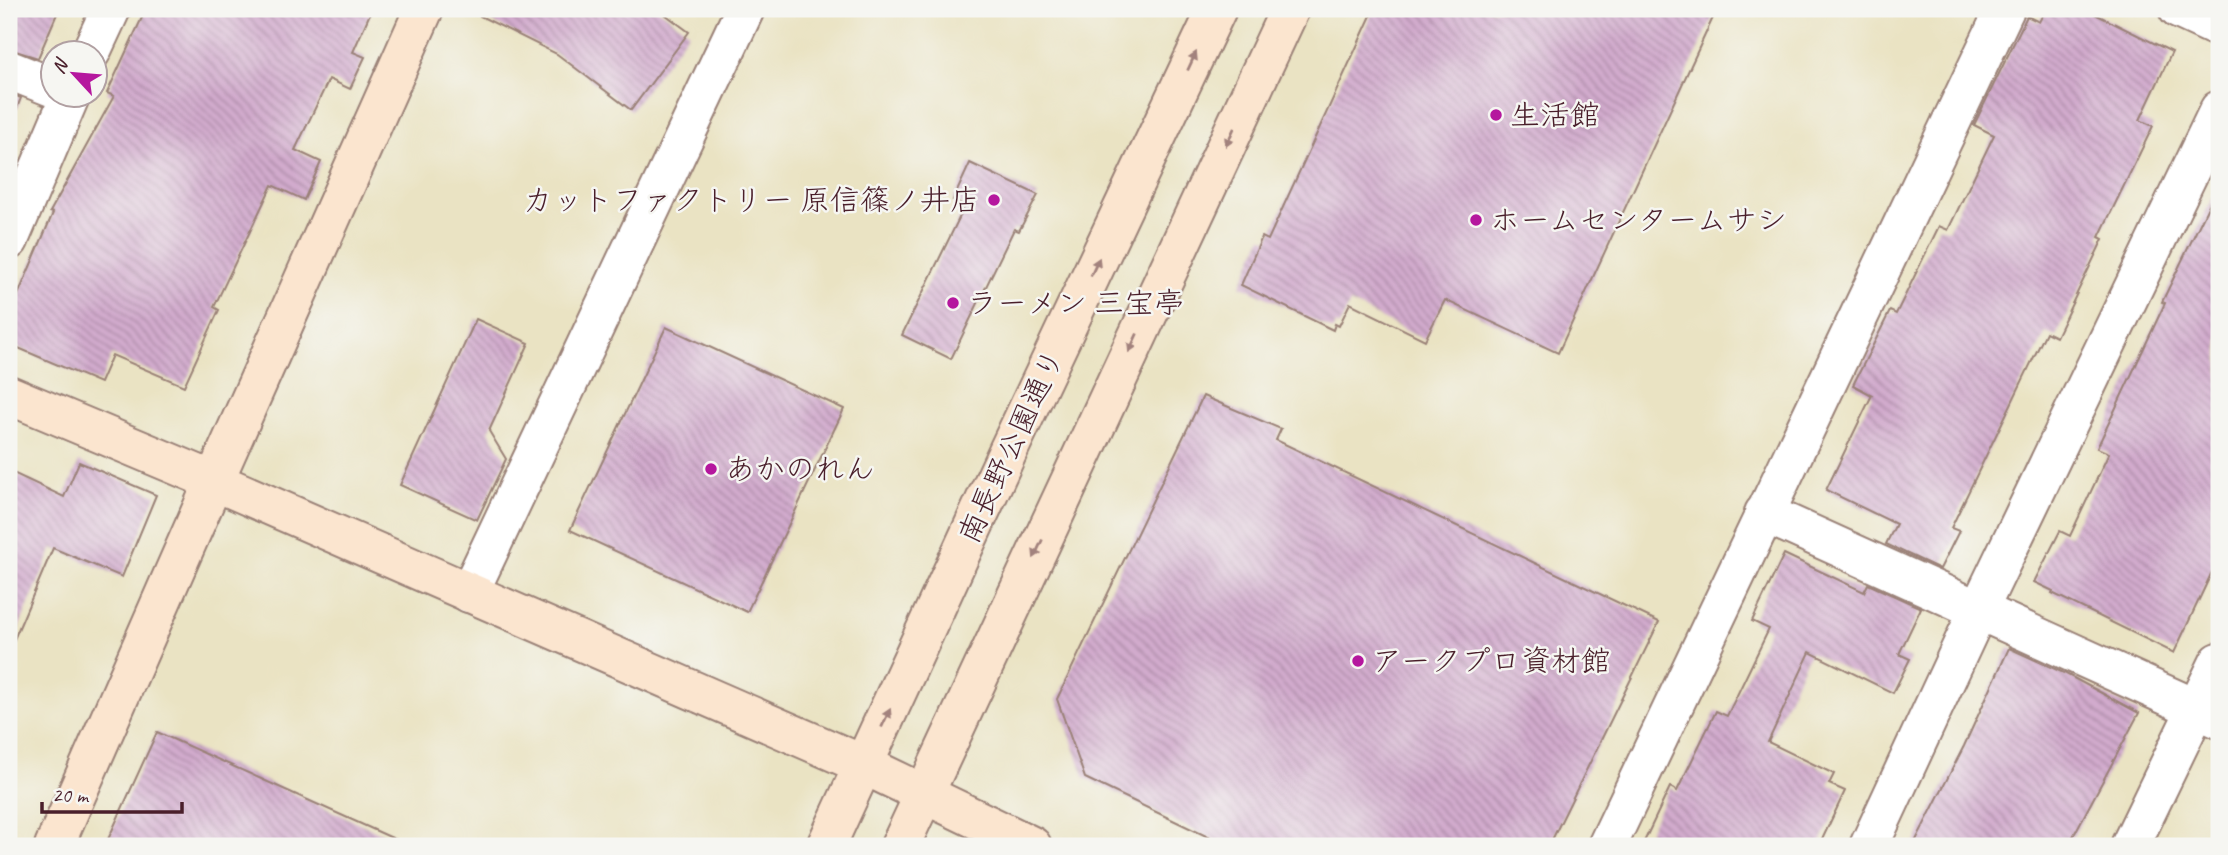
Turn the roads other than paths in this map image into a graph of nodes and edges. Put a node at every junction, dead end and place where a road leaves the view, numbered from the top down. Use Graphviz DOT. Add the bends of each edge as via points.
graph roads {
  1 [pos="111,9"];
  2 [pos="424,9"];
  3 [pos="745,9"];
  4 [pos="1217,9"];
  5 [pos="1290,9"];
  6 [pos="2005,9"];
  7 [pos="2178,9"];
  8 [pos="2219,27"];
  9 [pos="98,38"];
  10 [pos="9,70"];
  11 [pos="38,81"];
  12 [pos="65,108"];
  13 [pos="2219,110"];
  14 [pos="9,240"];
  15 [pos="9,395"];
  16 [pos="214,481"];
  17 [pos="1764,513"];
  18 [pos="469,593"];
  19 [pos="1979,608"];
  20 [pos="2219,662"];
  21 [pos="2208,714"];
  22 [pos="864,765"];
  23 [pos="925,795"];
  24 [pos="54,846"];
  25 [pos="826,846"];
  26 [pos="900,846"];
  27 [pos="1032,846"];
  28 [pos="1606,846"];
  29 [pos="1869,846"];
  30 [pos="2130,846"];
  1 -- 9 [label="street"];
  2 -- 16 [label="street"];
  3 -- 18 [label="street"];
  22 -- 4 [label="street, 南長野公園通り, one-way"];
  5 -- 23 [label="street, one-way"];
  6 -- 17 [label="street"];
  7 -- 8 [label="street"];
  10 -- 11 [label="street"];
  12 -- 14 [label="street"];
  13 -- 19 [label="street"];
  15 -- 16 [label="street"];
  16 -- 18 [label="street"];
  16 -- 24 [label="street"];
  17 -- 19 [label="street"];
  17 -- 28 [label="street"];
  18 -- 22 [label="street"];
  19 -- 21 [label="street"];
  19 -- 29 [label="street"];
  20 -- 21 [label="street"];
  21 -- 30 [label="street"];
  22 -- 23 [label="street"];
  22 -- 25 [label="street, 南長野公園通り"];
  23 -- 26 [label="street"];
  23 -- 27 [label="street"];
}
